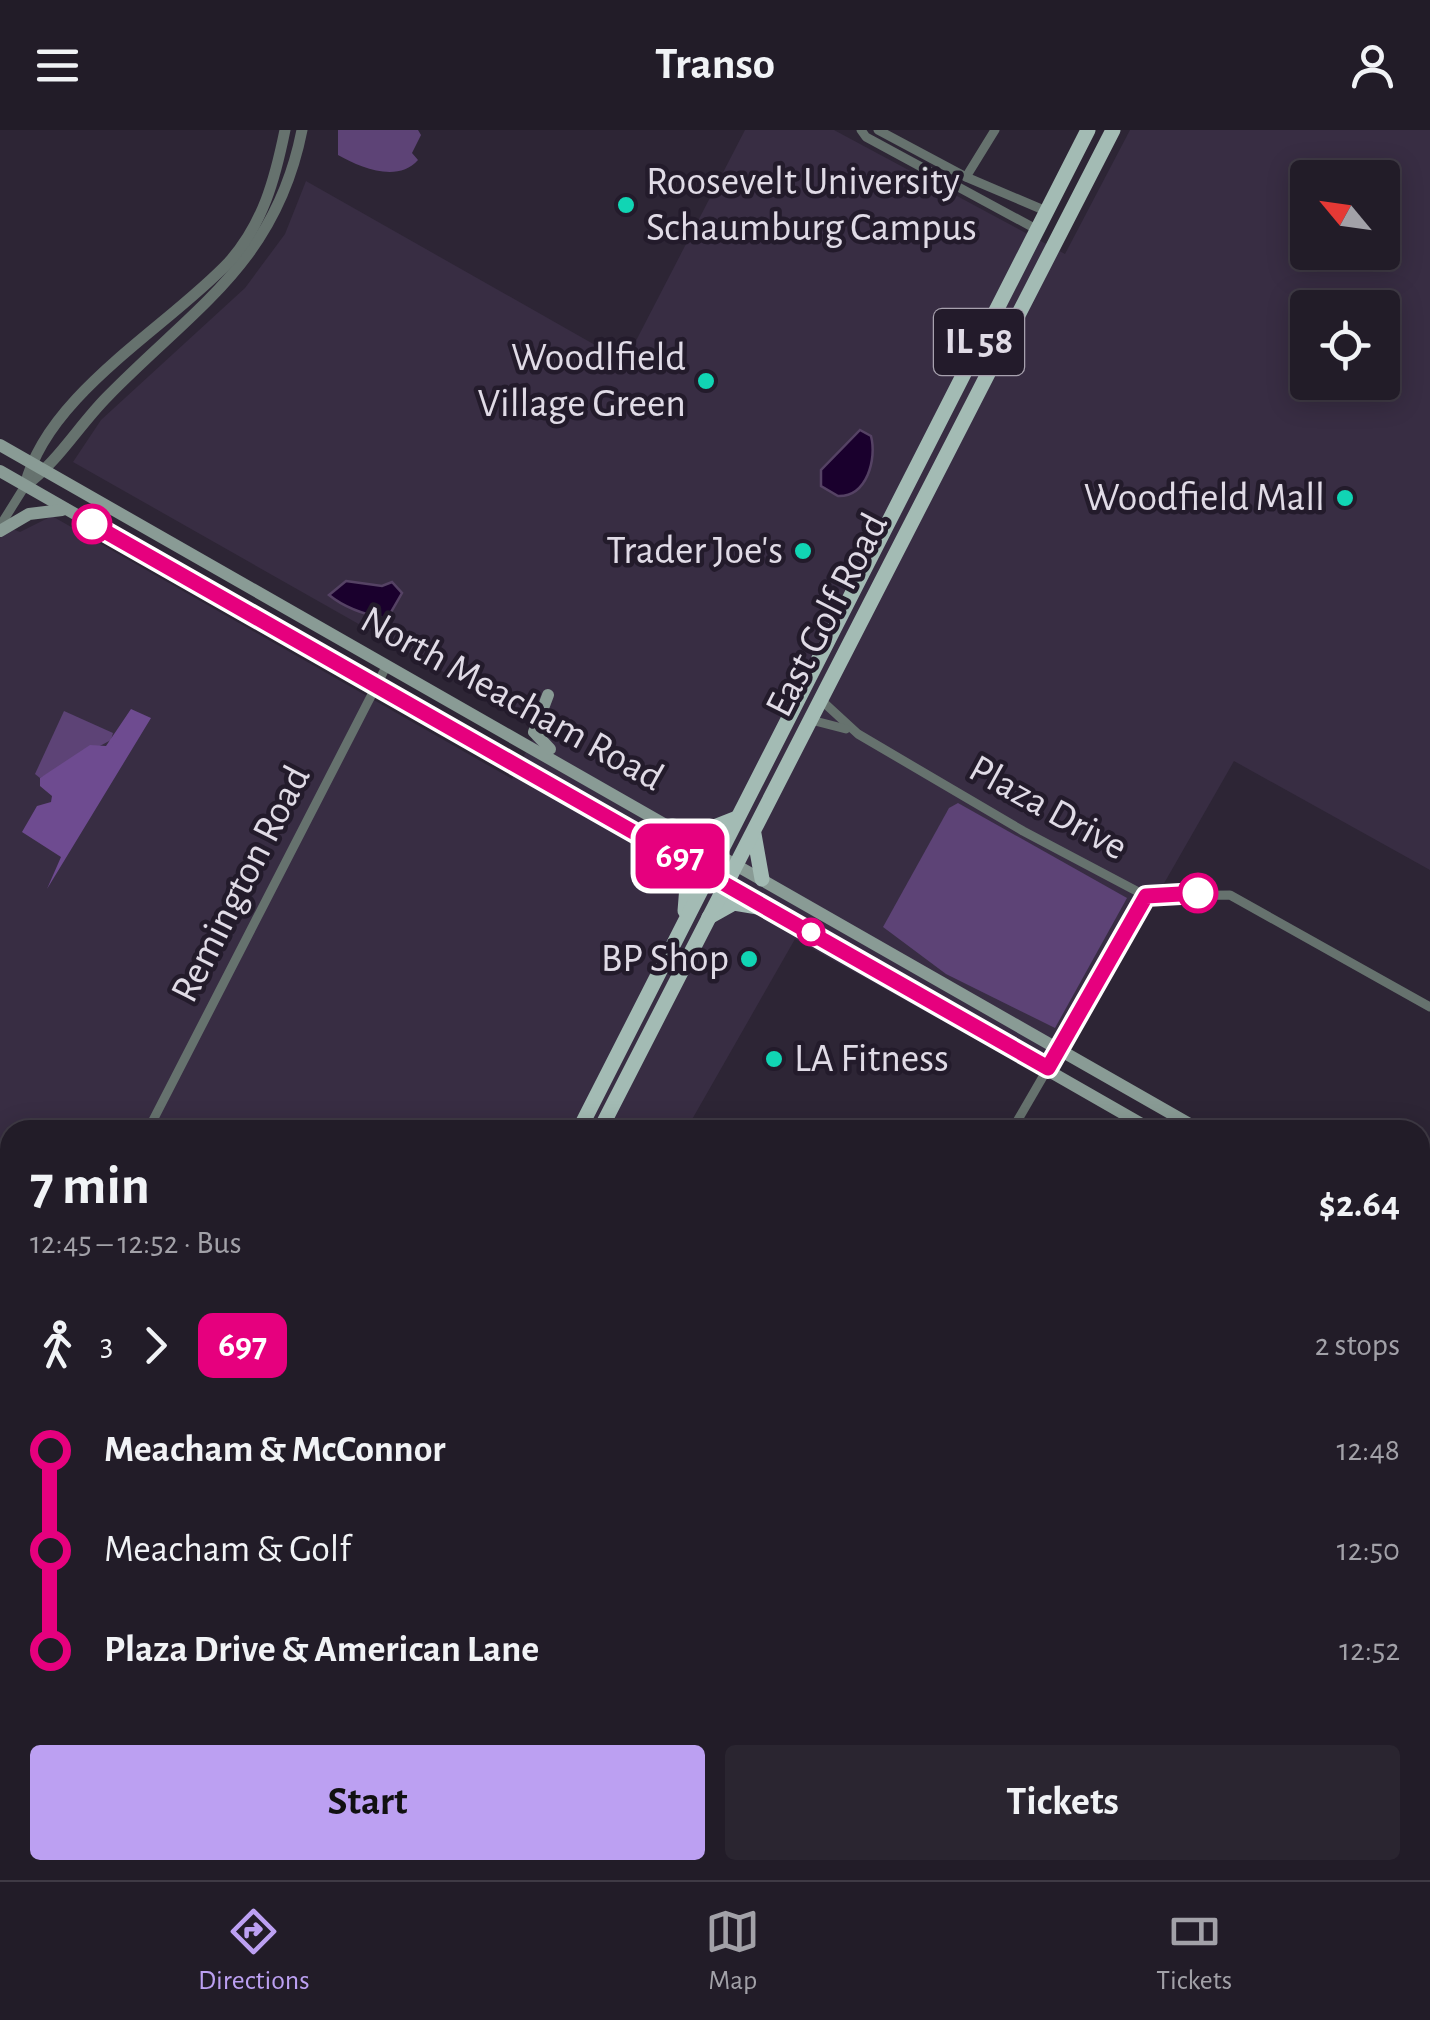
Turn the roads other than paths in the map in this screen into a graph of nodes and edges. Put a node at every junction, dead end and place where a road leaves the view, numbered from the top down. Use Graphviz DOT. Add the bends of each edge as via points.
graph roads {
  1 [pos="285,130"];
  2 [pos="302,130"];
  3 [pos="861,130"];
  4 [pos="878,130"];
  5 [pos="995,130"];
  6 [pos="1088,130"];
  7 [pos="1113,130"];
  8 [pos="966,177"];
  9 [pos="1046,211"];
  10 [pos="1036,229"];
  11 [pos="0,445"];
  12 [pos="30,464"];
  13 [pos="0,471"];
  14 [pos="45,472"];
  15 [pos="26,486"];
  16 [pos="67,510"];
  17 [pos="0,528"];
  18 [pos="181,549"];
  19 [pos="148,556"];
  20 [pos="386,664"];
  21 [pos="377,684"];
  22 [pos="821,700"];
  23 [pos="811,720"];
  24 [pos="502,730"];
  25 [pos="858,734"];
  26 [pos="608,790"];
  27 [pos="737,818"];
  28 [pos="672,826"];
  29 [pos="754,831"];
  30 [pos="669,850"];
  31 [pos="719,854"];
  32 [pos="737,863"];
  33 [pos="709,873"];
  34 [pos="762,879"];
  35 [pos="726,883"];
  36 [pos="774,910"];
  37 [pos="709,917"];
  38 [pos="677,936"];
  39 [pos="1430,1007"];
  40 [pos="1048,1068"];
  41 [pos="153,1120"];
  42 [pos="584,1120"];
  43 [pos="605,1120"];
  44 [pos="1018,1120"];
  45 [pos="1135,1120"];
  46 [pos="1183,1120"];
  1 -- 12 [label="street" via="266,205 230,261 119,357"];
  2 -- 14 [label="street" via="272,217 240,269 90,414"];
  3 -- 10 [label="street"];
  4 -- 8 [label="street"];
  5 -- 8 [label="street"];
  6 -- 9 [label="main road, East Golf Road / IL 58"];
  7 -- 22 [label="main road, East Golf Road / IL 58"];
  8 -- 9 [label="street"];
  9 -- 10 [label="main road, East Golf Road / IL 58"];
  10 -- 27 [label="main road, East Golf Road / IL 58"];
  11 -- 12 [label="main road, North Meacham Road"];
  12 -- 14 [label="main road, North Meacham Road"];
  12 -- 15 [label="street"];
  13 -- 15 [label="main road, North Meacham Road"];
  14 -- 15 [label="street"];
  14 -- 18 [label="main road, North Meacham Road"];
  15 -- 16 [label="main road, North Meacham Road"];
  15 -- 17 [label="street"];
  16 -- 17 [label="main road" via="43,509"];
  16 -- 19 [label="main road, North Meacham Road"];
  18 -- 19 [label="main road"];
  18 -- 20 [label="main road, North Meacham Road"];
  19 -- 21 [label="main road, North Meacham Road"];
  20 -- 21 [label="street, Remington Road"];
  20 -- 24 [label="main road, North Meacham Road"];
  21 -- 30 [label="main road, North Meacham Road"];
  21 -- 41 [label="street, Remington Road"];
  22 -- 23 [label="main road, East Golf Road / IL 58"];
  22 -- 25 [label="street, Plaza Drive"];
  23 -- 25 [label="street, Plaza Drive"];
  23 -- 29 [label="main road, East Golf Road / IL 58"];
  24 -- 26 [label="main road, North Meacham Road"];
  24 -- 26 [label="main road" via="528,723 548,695 536,737"];
  25 -- 39 [label="street, Plaza Drive" via="1146,896 1230,896"];
  26 -- 28 [label="main road, North Meacham Road"];
  27 -- 28 [label="main road" via="704,831"];
  27 -- 31 [label="main road, East Golf Road / IL 58"];
  28 -- 31 [label="main road, North Meacham Road"];
  29 -- 32 [label="main road, East Golf Road / IL 58"];
  29 -- 34 [label="main road"];
  30 -- 33 [label="main road, North Meacham Road"];
  30 -- 38 [label="main road" via="687,886"];
  31 -- 32 [label="main road, North Meacham Road"];
  31 -- 33 [label="main road, East Golf Road / IL 58"];
  32 -- 34 [label="main road, North Meacham Road"];
  32 -- 35 [label="main road, East Golf Road / IL 58"];
  33 -- 35 [label="main road, North Meacham Road"];
  33 -- 38 [label="main road, East Golf Road / IL 58"];
  34 -- 46 [label="main road, North Meacham Road"];
  35 -- 36 [label="main road, North Meacham Road"];
  35 -- 37 [label="main road, East Golf Road / IL 58"];
  36 -- 37 [label="main road" via="734,904"];
  36 -- 40 [label="main road, North Meacham Road"];
  37 -- 43 [label="main road, East Golf Road / IL 58"];
  38 -- 42 [label="main road, East Golf Road / IL 58"];
  40 -- 44 [label="street"];
  40 -- 45 [label="main road, North Meacham Road"];
}
